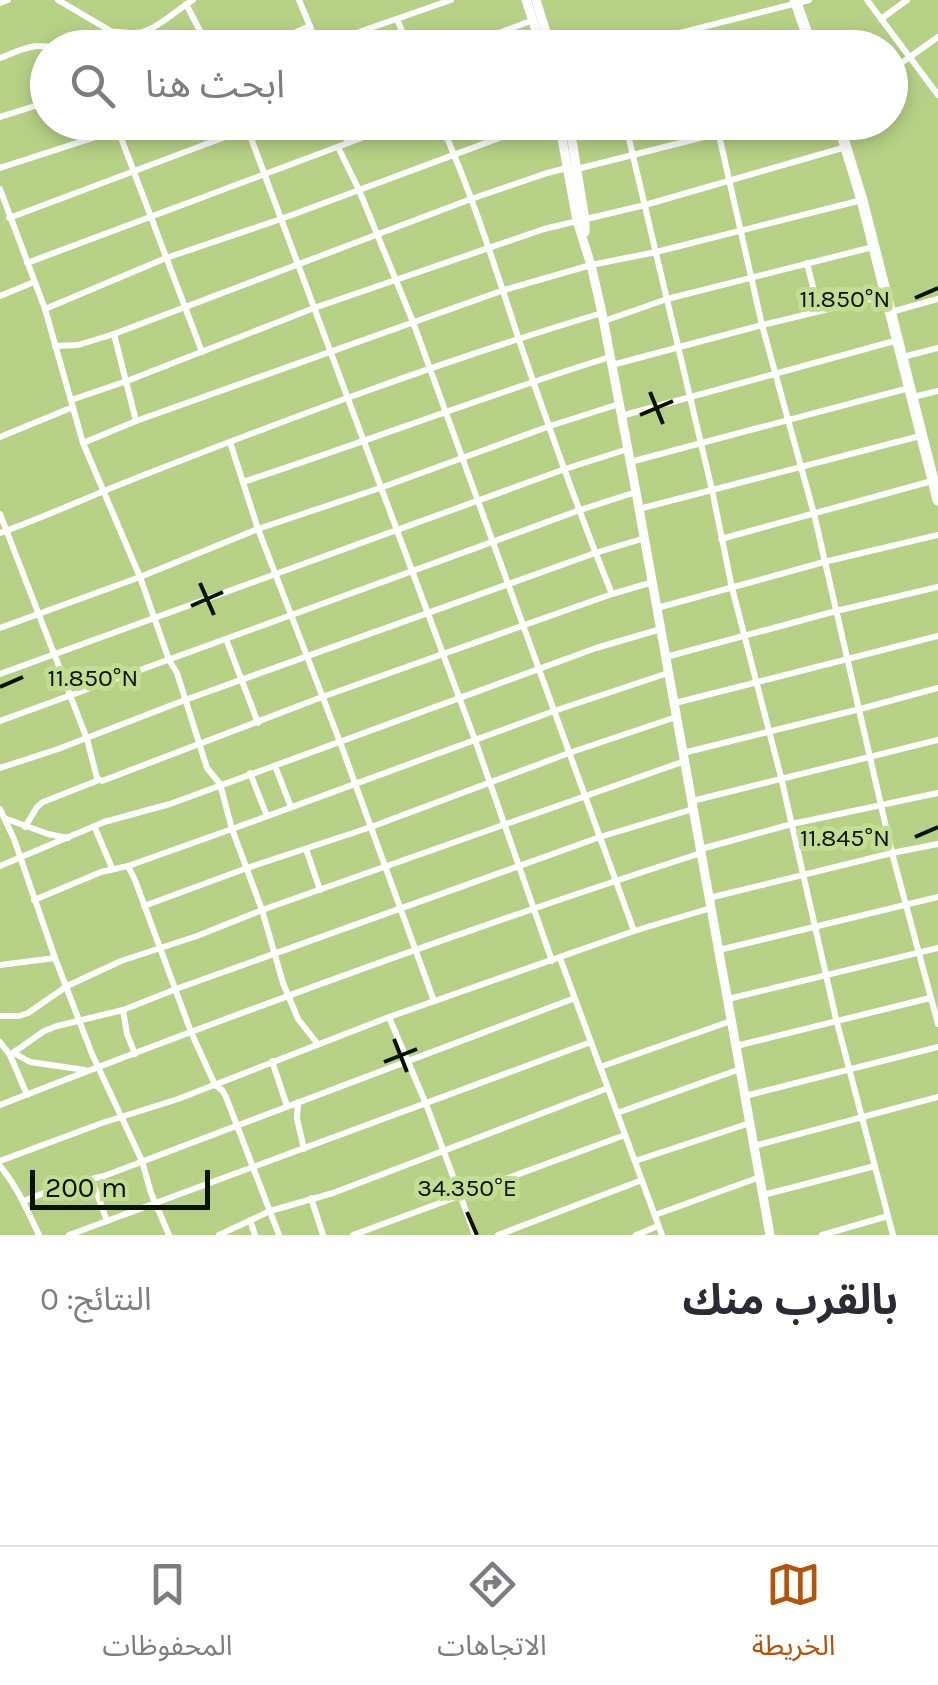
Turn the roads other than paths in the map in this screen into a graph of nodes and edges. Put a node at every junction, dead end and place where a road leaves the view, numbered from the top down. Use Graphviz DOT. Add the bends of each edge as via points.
graph roads {
  1 [pos="8,0"];
  2 [pos="58,0"];
  3 [pos="299,0"];
  4 [pos="450,0"];
  5 [pos="526,0"];
  6 [pos="536,0"];
  7 [pos="867,0"];
  8 [pos="907,0"];
  9 [pos="800,1"];
  10 [pos="189,2"];
  11 [pos="0,3"];
  12 [pos="397,19"];
  13 [pos="533,20"];
  14 [pos="881,20"];
  15 [pos="310,26"];
  16 [pos="108,30"];
  17 [pos="146,30"];
  18 [pos="201,30"];
  19 [pos="301,30"];
  20 [pos="312,30"];
  21 [pos="365,30"];
  22 [pos="402,30"];
  23 [pos="507,30"];
  24 [pos="536,30"];
  25 [pos="545,30"];
  26 [pos="693,30"];
  27 [pos="807,30"];
  28 [pos="888,30"];
  29 [pos="938,37"];
  30 [pos="30,46"];
  31 [pos="0,58"];
  32 [pos="909,58"];
  33 [pos="938,94"];
  34 [pos="30,108"];
  35 [pos="0,117"];
  36 [pos="77,140"];
  37 [pos="121,140"];
  38 [pos="213,140"];
  39 [pos="252,140"];
  40 [pos="347,140"];
  41 [pos="356,140"];
  42 [pos="448,140"];
  43 [pos="493,140"];
  44 [pos="564,140"];
  45 [pos="570,140"];
  46 [pos="629,140"];
  47 [pos="699,140"];
  48 [pos="720,140"];
  49 [pos="844,140"];
  50 [pos="348,143"];
  51 [pos="338,147"];
  52 [pos="846,148"];
  53 [pos="455,154"];
  54 [pos="633,156"];
  55 [pos="0,168"];
  56 [pos="572,168"];
  57 [pos="134,172"];
  58 [pos="265,174"];
  59 [pos="729,181"];
  60 [pos="0,189"];
  61 [pos="358,190"];
  62 [pos="471,198"];
  63 [pos="862,200"];
  64 [pos="644,205"];
  65 [pos="9,218"];
  66 [pos="150,218"];
  67 [pos="281,219"];
  68 [pos="581,221"];
  69 [pos="740,230"];
  70 [pos="376,235"];
  71 [pos="874,246"];
  72 [pos="490,248"];
  73 [pos="656,252"];
  74 [pos="166,258"];
  75 [pos="27,263"];
  76 [pos="806,263"];
  77 [pos="298,265"];
  78 [pos="592,265"];
  79 [pos="751,277"];
  80 [pos="394,280"];
  81 [pos="34,282"];
  82 [pos="504,290"];
  83 [pos="887,295"];
  84 [pos="0,296"];
  85 [pos="667,299"];
  86 [pos="938,300"];
  87 [pos="185,308"];
  88 [pos="314,308"];
  89 [pos="44,309"];
  90 [pos="820,311"];
  91 [pos="891,312"];
  92 [pos="603,317"];
  93 [pos="413,322"];
  94 [pos="762,325"];
  95 [pos="114,334"];
  96 [pos="518,338"];
  97 [pos="898,340"];
  98 [pos="55,346"];
  99 [pos="678,346"];
  100 [pos="938,348"];
  101 [pos="202,352"];
  102 [pos="330,352"];
  103 [pos="902,358"];
  104 [pos="611,361"];
  105 [pos="430,368"];
  106 [pos="776,372"];
  107 [pos="534,380"];
  108 [pos="127,381"];
  109 [pos="938,391"];
  110 [pos="911,393"];
  111 [pos="690,396"];
  112 [pos="347,398"];
  113 [pos="72,404"];
  114 [pos="620,410"];
  115 [pos="445,412"];
  116 [pos="788,420"];
  117 [pos="136,421"];
  118 [pos="550,426"];
  119 [pos="0,437"];
  120 [pos="922,440"];
  121 [pos="938,441"];
  122 [pos="230,442"];
  123 [pos="363,442"];
  124 [pos="700,442"];
  125 [pos="83,443"];
  126 [pos="628,449"];
  127 [pos="462,458"];
  128 [pos="630,462"];
  129 [pos="802,468"];
  130 [pos="564,469"];
  131 [pos="243,482"];
  132 [pos="380,488"];
  133 [pos="712,490"];
  134 [pos="103,491"];
  135 [pos="636,492"];
  136 [pos="936,492"];
  137 [pos="477,501"];
  138 [pos="580,510"];
  139 [pos="639,510"];
  140 [pos="0,514"];
  141 [pos="814,514"];
  142 [pos="258,530"];
  143 [pos="396,530"];
  144 [pos="3,532"];
  145 [pos="938,535"];
  146 [pos="644,538"];
  147 [pos="721,539"];
  148 [pos="492,543"];
  149 [pos="595,552"];
  150 [pos="824,562"];
  151 [pos="412,573"];
  152 [pos="276,574"];
  153 [pos="140,577"];
  154 [pos="652,582"];
  155 [pos="507,584"];
  156 [pos="938,586"];
  157 [pos="732,588"];
  158 [pos="612,594"];
  159 [pos="657,608"];
  160 [pos="836,610"];
  161 [pos="38,614"];
  162 [pos="427,614"];
  163 [pos="155,616"];
  164 [pos="292,616"];
  165 [pos="523,627"];
  166 [pos="0,628"];
  167 [pos="661,629"];
  168 [pos="744,635"];
  169 [pos="938,636"];
  170 [pos="226,639"];
  171 [pos="54,654"];
  172 [pos="442,656"];
  173 [pos="307,657"];
  174 [pos="666,657"];
  175 [pos="848,658"];
  176 [pos="169,660"];
  177 [pos="539,670"];
  178 [pos="669,672"];
  179 [pos="0,674"];
  180 [pos="243,680"];
  181 [pos="756,682"];
  182 [pos="938,688"];
  183 [pos="70,696"];
  184 [pos="322,698"];
  185 [pos="460,699"];
  186 [pos="186,700"];
  187 [pos="675,703"];
  188 [pos="860,710"];
  189 [pos="554,712"];
  190 [pos="678,717"];
  191 [pos="0,721"];
  192 [pos="258,723"];
  193 [pos="769,730"];
  194 [pos="87,738"];
  195 [pos="475,740"];
  196 [pos="938,740"];
  197 [pos="340,742"];
  198 [pos="199,745"];
  199 [pos="570,753"];
  200 [pos="870,756"];
  201 [pos="684,757"];
  202 [pos="275,766"];
  203 [pos="0,768"];
  204 [pos="250,773"];
  205 [pos="780,777"];
  206 [pos="100,780"];
  207 [pos="490,782"];
  208 [pos="220,784"];
  209 [pos="355,784"];
  210 [pos="938,793"];
  211 [pos="585,795"];
  212 [pos="693,804"];
  213 [pos="880,804"];
  214 [pos="291,808"];
  215 [pos="2,814"];
  216 [pos="267,816"];
  217 [pos="792,824"];
  218 [pos="504,826"];
  219 [pos="26,827"];
  220 [pos="370,827"];
  221 [pos="95,828"];
  222 [pos="232,829"];
  223 [pos="69,838"];
  224 [pos="600,838"];
  225 [pos="938,844"];
  226 [pos="306,848"];
  227 [pos="701,851"];
  228 [pos="892,853"];
  229 [pos="22,858"];
  230 [pos="0,866"];
  231 [pos="128,866"];
  232 [pos="519,867"];
  233 [pos="112,868"];
  234 [pos="247,868"];
  235 [pos="386,868"];
  236 [pos="804,874"];
  237 [pos="616,881"];
  238 [pos="320,890"];
  239 [pos="938,897"];
  240 [pos="34,900"];
  241 [pos="710,903"];
  242 [pos="905,904"];
  243 [pos="144,906"];
  244 [pos="401,909"];
  245 [pos="262,910"];
  246 [pos="534,910"];
  247 [pos="816,926"];
  248 [pos="634,931"];
  249 [pos="160,947"];
  250 [pos="938,948"];
  251 [pos="416,950"];
  252 [pos="719,950"];
  253 [pos="918,953"];
  254 [pos="275,954"];
  255 [pos="55,958"];
  256 [pos="556,959"];
  257 [pos="0,965"];
  258 [pos="826,974"];
  259 [pos="67,986"];
  260 [pos="176,989"];
  261 [pos="289,997"];
  262 [pos="575,998"];
  263 [pos="930,998"];
  264 [pos="728,999"];
  265 [pos="434,1001"];
  266 [pos="123,1010"];
  267 [pos="0,1016"];
  268 [pos="389,1017"];
  269 [pos="80,1020"];
  270 [pos="732,1020"];
  271 [pos="836,1020"];
  272 [pos="938,1024"];
  273 [pos="191,1032"];
  274 [pos="0,1042"];
  275 [pos="591,1042"];
  276 [pos="318,1043"];
  277 [pos="736,1046"];
  278 [pos="938,1047"];
  279 [pos="12,1054"];
  280 [pos="136,1054"];
  281 [pos="272,1061"];
  282 [pos="408,1061"];
  283 [pos="98,1067"];
  284 [pos="600,1067"];
  285 [pos="740,1069"];
  286 [pos="849,1070"];
  287 [pos="88,1071"];
  288 [pos="241,1074"];
  289 [pos="215,1084"];
  290 [pos="608,1088"];
  291 [pos="27,1095"];
  292 [pos="745,1096"];
  293 [pos="226,1097"];
  294 [pos="938,1097"];
  295 [pos="298,1102"];
  296 [pos="426,1104"];
  297 [pos="0,1105"];
  298 [pos="287,1106"];
  299 [pos="617,1113"];
  300 [pos="120,1118"];
  301 [pos="863,1118"];
  302 [pos="750,1123"];
  303 [pos="236,1127"];
  304 [pos="625,1135"];
  305 [pos="754,1146"];
  306 [pos="304,1148"];
  307 [pos="442,1149"];
  308 [pos="142,1161"];
  309 [pos="635,1161"];
  310 [pos="0,1164"];
  311 [pos="876,1166"];
  312 [pos="252,1168"];
  313 [pos="760,1178"];
  314 [pos="92,1180"];
  315 [pos="642,1180"];
  316 [pos="763,1195"];
  317 [pos="460,1196"];
  318 [pos="311,1198"];
  319 [pos="24,1201"];
  320 [pos="156,1203"];
  321 [pos="270,1211"];
  322 [pos="654,1215"];
  323 [pos="888,1216"];
  324 [pos="250,1220"];
  325 [pos="107,1222"];
  326 [pos="660,1231"];
  327 [pos="768,1234"];
  328 [pos="38,1235"];
  329 [pos="68,1235"];
  330 [pos="169,1235"];
  331 [pos="220,1235"];
  332 [pos="255,1235"];
  333 [pos="279,1235"];
  334 [pos="323,1235"];
  335 [pos="353,1235"];
  336 [pos="475,1235"];
  337 [pos="498,1235"];
  338 [pos="636,1235"];
  339 [pos="822,1235"];
  340 [pos="893,1235"];
  1 -- 11 [label="street"];
  2 -- 16 [label="street"];
  3 -- 15 [label="street"];
  4 -- 12 [label="street"];
  5 -- 13 [label="street"];
  6 -- 25 [label="street"];
  7 -- 14 [label="street"];
  8 -- 14 [label="street"];
  9 -- 26 [label="street"];
  9 -- 27 [label="highway"];
  10 -- 17 [label="street"];
  10 -- 18 [label="street"];
  12 -- 21 [label="street"];
  12 -- 22 [label="street"];
  13 -- 23 [label="street"];
  13 -- 24 [label="street"];
  14 -- 28 [label="street"];
  15 -- 19 [label="street"];
  15 -- 20 [label="street"];
  29 -- 32 [label="street"];
  30 -- 31 [label="street"];
  32 -- 33 [label="street"];
  34 -- 35 [label="street"];
  36 -- 55 [label="street"];
  37 -- 57 [label="street"];
  38 -- 57 [label="street"];
  39 -- 58 [label="street"];
  40 -- 50 [label="street"];
  41 -- 50 [label="street"];
  42 -- 53 [label="street"];
  43 -- 53 [label="street"];
  44 -- 56 [label="street"];
  45 -- 56 [label="street"];
  46 -- 54 [label="street"];
  47 -- 54 [label="street"];
  48 -- 59 [label="street"];
  49 -- 52 [label="highway"];
  50 -- 51 [label="street"];
  51 -- 58 [label="street"];
  51 -- 61 [label="street"];
  52 -- 59 [label="street"];
  52 -- 63 [label="highway"];
  53 -- 61 [label="street"];
  53 -- 62 [label="street"];
  54 -- 56 [label="street"];
  54 -- 64 [label="street"];
  56 -- 62 [label="street"];
  56 -- 68 [label="street"];
  57 -- 65 [label="street"];
  57 -- 66 [label="street"];
  58 -- 66 [label="street"];
  58 -- 67 [label="street"];
  59 -- 64 [label="street"];
  59 -- 69 [label="street"];
  60 -- 65 [label="street"];
  61 -- 67 [label="street"];
  61 -- 70 [label="street"];
  62 -- 70 [label="street"];
  62 -- 72 [label="street"];
  63 -- 69 [label="street"];
  63 -- 71 [label="highway"];
  64 -- 68 [label="street"];
  64 -- 73 [label="street"];
  65 -- 75 [label="street"];
  66 -- 74 [label="street"];
  66 -- 75 [label="street"];
  67 -- 74 [label="street"];
  67 -- 77 [label="street"];
  68 -- 72 [label="street"];
  68 -- 78 [label="street"];
  69 -- 73 [label="street"];
  69 -- 79 [label="street"];
  70 -- 77 [label="street"];
  70 -- 80 [label="street"];
  71 -- 76 [label="street"];
  71 -- 83 [label="highway"];
  72 -- 80 [label="street"];
  72 -- 82 [label="street"];
  73 -- 78 [label="street"];
  73 -- 85 [label="street"];
  74 -- 87 [label="street"];
  74 -- 89 [label="street"];
  75 -- 81 [label="street"];
  76 -- 79 [label="street"];
  76 -- 90 [label="street"];
  77 -- 87 [label="street"];
  77 -- 88 [label="street"];
  78 -- 82 [label="street"];
  78 -- 92 [label="street"];
  79 -- 85 [label="street"];
  79 -- 94 [label="street"];
  80 -- 88 [label="street"];
  80 -- 93 [label="street"];
  81 -- 84 [label="street"];
  81 -- 89 [label="street"];
  82 -- 93 [label="street"];
  82 -- 96 [label="street"];
  83 -- 90 [label="street"];
  83 -- 91 [label="highway"];
  85 -- 92 [label="street"];
  85 -- 99 [label="street"];
  86 -- 91 [label="street"];
  87 -- 95 [label="street"];
  87 -- 101 [label="street"];
  88 -- 101 [label="street"];
  88 -- 102 [label="street"];
  89 -- 98 [label="street"];
  90 -- 94 [label="street"];
  91 -- 97 [label="highway"];
  92 -- 96 [label="street"];
  92 -- 104 [label="street"];
  93 -- 102 [label="street"];
  93 -- 105 [label="street"];
  94 -- 99 [label="street"];
  94 -- 106 [label="street"];
  95 -- 98 [label="street"];
  95 -- 108 [label="street"];
  96 -- 105 [label="street"];
  96 -- 107 [label="street"];
  97 -- 103 [label="highway"];
  97 -- 106 [label="street"];
  98 -- 113 [label="street"];
  99 -- 104 [label="street"];
  99 -- 111 [label="street"];
  100 -- 103 [label="street"];
  101 -- 108 [label="street"];
  102 -- 112 [label="street"];
  102 -- 117 [label="street"];
  103 -- 110 [label="highway"];
  104 -- 107 [label="street"];
  104 -- 114 [label="street"];
  105 -- 112 [label="street"];
  105 -- 115 [label="street"];
  106 -- 111 [label="street"];
  106 -- 116 [label="street"];
  107 -- 115 [label="street"];
  107 -- 118 [label="street"];
  108 -- 113 [label="street"];
  108 -- 117 [label="street"];
  109 -- 110 [label="street"];
  110 -- 116 [label="street"];
  110 -- 120 [label="highway"];
  111 -- 114 [label="street"];
  111 -- 124 [label="street"];
  112 -- 122 [label="street"];
  112 -- 123 [label="street"];
  113 -- 119 [label="street"];
  113 -- 125 [label="street"];
  114 -- 118 [label="street"];
  114 -- 126 [label="street"];
  115 -- 123 [label="street"];
  115 -- 127 [label="street"];
  116 -- 124 [label="street"];
  116 -- 129 [label="street"];
  117 -- 125 [label="street"];
  118 -- 127 [label="street"];
  118 -- 130 [label="street"];
  120 -- 121 [label="street"];
  120 -- 129 [label="street"];
  120 -- 136 [label="highway"];
  122 -- 131 [label="street"];
  122 -- 134 [label="street"];
  123 -- 131 [label="street"];
  123 -- 132 [label="street"];
  124 -- 128 [label="street"];
  124 -- 133 [label="street"];
  125 -- 134 [label="street"];
  126 -- 128 [label="street"];
  126 -- 130 [label="street"];
  127 -- 132 [label="street"];
  127 -- 137 [label="street"];
  128 -- 135 [label="street"];
  129 -- 133 [label="street"];
  129 -- 141 [label="street"];
  130 -- 137 [label="street"];
  130 -- 138 [label="street"];
  131 -- 142 [label="street"];
  132 -- 142 [label="street"];
  132 -- 143 [label="street"];
  133 -- 139 [label="street"];
  133 -- 147 [label="street"];
  134 -- 144 [label="street"];
  134 -- 153 [label="street"];
  135 -- 138 [label="street"];
  135 -- 139 [label="street"];
  136 -- 141 [label="street"];
  137 -- 143 [label="street"];
  137 -- 148 [label="street"];
  138 -- 148 [label="street"];
  138 -- 149 [label="street"];
  139 -- 146 [label="street"];
  140 -- 144 [label="street"];
  141 -- 147 [label="street"];
  141 -- 150 [label="street"];
  142 -- 152 [label="street"];
  142 -- 153 [label="street"];
  143 -- 151 [label="street"];
  143 -- 152 [label="street"];
  144 -- 161 [label="street"];
  145 -- 150 [label="street"];
  146 -- 149 [label="street"];
  146 -- 154 [label="street"];
  147 -- 157 [label="street"];
  148 -- 151 [label="street"];
  148 -- 155 [label="street"];
  149 -- 155 [label="street"];
  149 -- 158 [label="street"];
  150 -- 157 [label="street"];
  150 -- 160 [label="street"];
  151 -- 162 [label="street"];
  151 -- 164 [label="street"];
  152 -- 163 [label="street"];
  152 -- 164 [label="street"];
  153 -- 161 [label="street"];
  153 -- 163 [label="street"];
  154 -- 158 [label="street"];
  154 -- 159 [label="street"];
  155 -- 162 [label="street"];
  155 -- 165 [label="street"];
  156 -- 160 [label="street"];
  157 -- 159 [label="street"];
  157 -- 168 [label="street"];
  158 -- 165 [label="street"];
  159 -- 167 [label="street"];
  160 -- 168 [label="street"];
  160 -- 175 [label="street"];
  161 -- 166 [label="street"];
  161 -- 171 [label="street"];
  162 -- 172 [label="street"];
  162 -- 173 [label="street"];
  163 -- 171 [label="street"];
  163 -- 176 [label="street"];
  164 -- 170 [label="street"];
  164 -- 173 [label="street"];
  165 -- 172 [label="street"];
  165 -- 177 [label="street"];
  167 -- 174 [label="street"];
  167 -- 177 [label="street"];
  168 -- 174 [label="street"];
  168 -- 181 [label="street"];
  169 -- 175 [label="street"];
  170 -- 176 [label="street"];
  170 -- 180 [label="street"];
  171 -- 179 [label="street"];
  171 -- 183 [label="street"];
  172 -- 184 [label="street"];
  172 -- 185 [label="street"];
  173 -- 180 [label="street"];
  173 -- 184 [label="street"];
  174 -- 178 [label="street"];
  175 -- 181 [label="street"];
  175 -- 188 [label="street"];
  176 -- 183 [label="street"];
  176 -- 186 [label="street"];
  177 -- 185 [label="street"];
  177 -- 189 [label="street"];
  178 -- 187 [label="street"];
  178 -- 189 [label="street"];
  180 -- 186 [label="street"];
  180 -- 192 [label="street"];
  181 -- 187 [label="street"];
  181 -- 193 [label="street"];
  182 -- 188 [label="street"];
  183 -- 191 [label="street"];
  183 -- 194 [label="street"];
  184 -- 192 [label="street"];
  184 -- 197 [label="street"];
  185 -- 195 [label="street"];
  185 -- 197 [label="street"];
  186 -- 194 [label="street"];
  186 -- 198 [label="street"];
  187 -- 190 [label="street"];
  188 -- 193 [label="street"];
  188 -- 200 [label="street"];
  189 -- 195 [label="street"];
  189 -- 199 [label="street"];
  190 -- 199 [label="street"];
  190 -- 201 [label="street"];
  192 -- 198 [label="street"];
  193 -- 201 [label="street"];
  193 -- 205 [label="street"];
  194 -- 203 [label="street"];
  194 -- 206 [label="street"];
  195 -- 207 [label="street"];
  195 -- 209 [label="street"];
  196 -- 200 [label="street"];
  197 -- 202 [label="street"];
  197 -- 209 [label="street"];
  198 -- 206 [label="street"];
  198 -- 208 [label="street"];
  199 -- 207 [label="street"];
  199 -- 211 [label="street"];
  200 -- 205 [label="street"];
  200 -- 213 [label="street"];
  201 -- 211 [label="street"];
  201 -- 212 [label="street"];
  202 -- 204 [label="street"];
  202 -- 214 [label="street"];
  204 -- 208 [label="street"];
  204 -- 216 [label="street"];
  205 -- 212 [label="street"];
  205 -- 217 [label="street"];
  206 -- 219 [label="street" via="43,802"];
  207 -- 218 [label="street"];
  207 -- 220 [label="street"];
  208 -- 221 [label="street"];
  208 -- 222 [label="street"];
  209 -- 214 [label="street"];
  209 -- 220 [label="street"];
  210 -- 213 [label="street"];
  211 -- 218 [label="street"];
  211 -- 224 [label="street"];
  212 -- 224 [label="street"];
  212 -- 227 [label="street"];
  213 -- 217 [label="street"];
  213 -- 228 [label="street"];
  214 -- 216 [label="street"];
  215 -- 219 [label="street"];
  215 -- 229 [label="street"];
  216 -- 222 [label="street"];
  217 -- 227 [label="street"];
  217 -- 236 [label="street"];
  218 -- 232 [label="street"];
  218 -- 235 [label="street"];
  219 -- 223 [label="street"];
  220 -- 226 [label="street"];
  220 -- 235 [label="street"];
  221 -- 223 [label="street"];
  221 -- 233 [label="street"];
  222 -- 231 [label="street"];
  222 -- 234 [label="street"];
  223 -- 229 [label="street"];
  224 -- 232 [label="street"];
  224 -- 237 [label="street"];
  225 -- 228 [label="street"];
  226 -- 234 [label="street"];
  226 -- 238 [label="street"];
  227 -- 237 [label="street"];
  227 -- 241 [label="street"];
  228 -- 236 [label="street"];
  228 -- 242 [label="street"];
  229 -- 230 [label="street"];
  229 -- 240 [label="street"];
  231 -- 233 [label="street"];
  231 -- 243 [label="street"];
  232 -- 244 [label="street"];
  232 -- 246 [label="street"];
  233 -- 240 [label="street"];
  234 -- 243 [label="street"];
  234 -- 245 [label="street"];
  235 -- 238 [label="street"];
  235 -- 244 [label="street"];
  236 -- 241 [label="street"];
  236 -- 247 [label="street"];
  237 -- 246 [label="street"];
  237 -- 248 [label="street"];
  238 -- 245 [label="street"];
  239 -- 242 [label="street"];
  240 -- 255 [label="street"];
  241 -- 248 [label="street"];
  241 -- 252 [label="street"];
  242 -- 247 [label="street"];
  242 -- 253 [label="street"];
  243 -- 249 [label="street"];
  244 -- 251 [label="street"];
  244 -- 254 [label="street"];
  245 -- 249 [label="street"];
  245 -- 254 [label="street"];
  246 -- 251 [label="street"];
  246 -- 256 [label="street"];
  247 -- 252 [label="street"];
  247 -- 258 [label="street"];
  248 -- 256 [label="street"];
  249 -- 259 [label="street"];
  249 -- 260 [label="street"];
  250 -- 253 [label="street"];
  251 -- 261 [label="street"];
  251 -- 265 [label="street"];
  252 -- 264 [label="street"];
  253 -- 258 [label="street"];
  253 -- 263 [label="street"];
  254 -- 260 [label="street"];
  254 -- 261 [label="street"];
  255 -- 257 [label="street"];
  255 -- 259 [label="street"];
  256 -- 262 [label="street"];
  256 -- 265 [label="street"];
  258 -- 264 [label="street"];
  258 -- 271 [label="street"];
  259 -- 267 [label="street" via="28,1013"];
  259 -- 269 [label="street"];
  260 -- 266 [label="street"];
  260 -- 273 [label="street"];
  261 -- 273 [label="street"];
  261 -- 276 [label="street"];
  262 -- 275 [label="street"];
  262 -- 282 [label="street"];
  263 -- 271 [label="street"];
  263 -- 272 [label="street"];
  264 -- 270 [label="street"];
  265 -- 268 [label="street"];
  266 -- 269 [label="street"];
  266 -- 280 [label="street"];
  268 -- 276 [label="street"];
  268 -- 282 [label="street"];
  269 -- 279 [label="street" via="44,1031"];
  269 -- 283 [label="street"];
  270 -- 277 [label="street"];
  270 -- 284 [label="street"];
  271 -- 277 [label="street"];
  271 -- 286 [label="street"];
  273 -- 280 [label="street"];
  273 -- 289 [label="street"];
  274 -- 279 [label="street"];
  275 -- 284 [label="street"];
  275 -- 296 [label="street"];
  276 -- 281 [label="street"];
  277 -- 285 [label="street"];
  278 -- 286 [label="street"];
  279 -- 287 [label="street"];
  279 -- 291 [label="street"];
  280 -- 283 [label="street"];
  281 -- 288 [label="street"];
  281 -- 298 [label="street"];
  282 -- 295 [label="street"];
  282 -- 296 [label="street"];
  283 -- 287 [label="street"];
  283 -- 300 [label="street"];
  284 -- 290 [label="street"];
  285 -- 292 [label="street"];
  285 -- 299 [label="street"];
  286 -- 292 [label="street"];
  286 -- 301 [label="street"];
  287 -- 291 [label="street"];
  288 -- 289 [label="street"];
  288 -- 293 [label="street"];
  289 -- 293 [label="street"];
  289 -- 300 [label="street"];
  290 -- 299 [label="street"];
  290 -- 307 [label="street"];
  291 -- 297 [label="street"];
  292 -- 302 [label="street"];
  293 -- 303 [label="street"];
  294 -- 301 [label="street"];
  295 -- 298 [label="street"];
  295 -- 306 [label="street"];
  296 -- 306 [label="street"];
  296 -- 307 [label="street"];
  298 -- 303 [label="street"];
  299 -- 304 [label="street"];
  300 -- 308 [label="street"];
  300 -- 310 [label="street"];
  301 -- 305 [label="street"];
  301 -- 311 [label="street"];
  302 -- 305 [label="street"];
  302 -- 309 [label="street"];
  303 -- 308 [label="street"];
  303 -- 312 [label="street"];
  304 -- 309 [label="street"];
  304 -- 317 [label="street"];
  305 -- 313 [label="street"];
  306 -- 312 [label="street"];
  307 -- 317 [label="street"];
  307 -- 318 [label="street"];
  308 -- 314 [label="street"];
  308 -- 320 [label="street"];
  309 -- 315 [label="street"];
  310 -- 319 [label="street"];
  311 -- 316 [label="street"];
  311 -- 323 [label="street"];
  312 -- 320 [label="street"];
  312 -- 321 [label="street"];
  313 -- 316 [label="street"];
  313 -- 322 [label="street"];
  314 -- 319 [label="street"];
  314 -- 325 [label="street"];
  315 -- 322 [label="street"];
  315 -- 337 [label="street"];
  316 -- 327 [label="street"];
  317 -- 335 [label="street"];
  317 -- 336 [label="street"];
  318 -- 321 [label="street"];
  318 -- 334 [label="street"];
  319 -- 328 [label="street"];
  320 -- 325 [label="street"];
  320 -- 330 [label="street"];
  321 -- 324 [label="street"];
  321 -- 333 [label="street"];
  322 -- 326 [label="street"];
  323 -- 339 [label="street"];
  323 -- 340 [label="street"];
  324 -- 331 [label="street"];
  324 -- 332 [label="street"];
  325 -- 329 [label="street"];
  326 -- 338 [label="street"];
}
